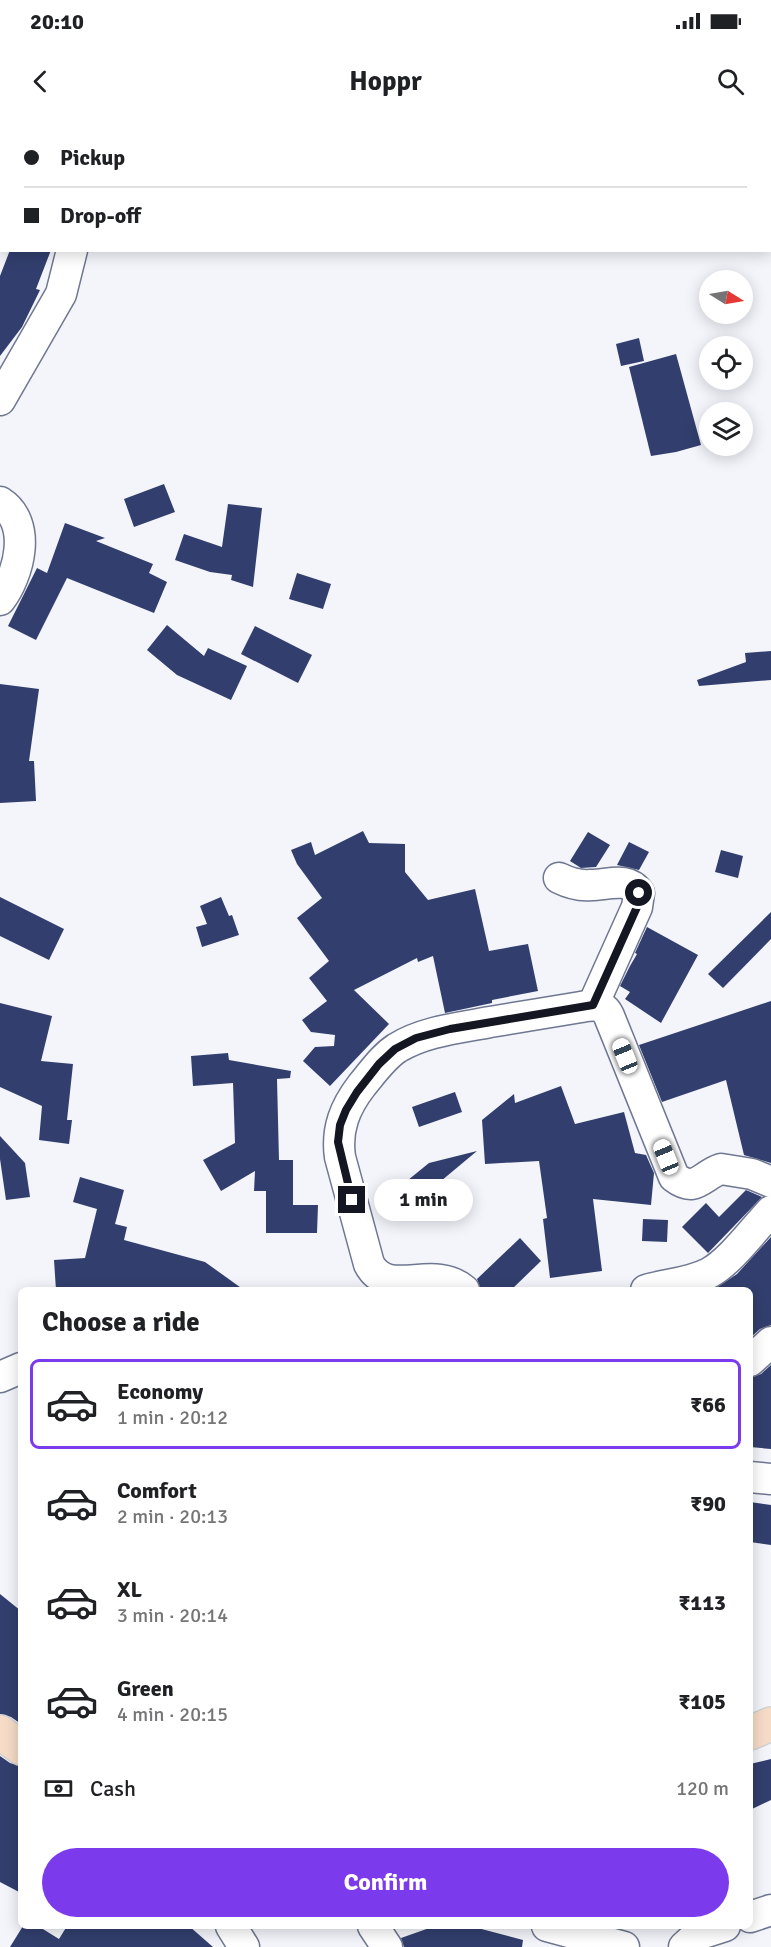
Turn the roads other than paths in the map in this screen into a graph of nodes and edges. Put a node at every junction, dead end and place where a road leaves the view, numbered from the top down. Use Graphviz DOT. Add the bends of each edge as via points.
graph roads {
  1 [pos="72,252"];
  2 [pos="0,400"];
  3 [pos="0,502"];
  4 [pos="0,600"];
  5 [pos="559,878"];
  6 [pos="593,1005"];
  7 [pos="771,1182"];
  8 [pos="771,1211"];
  9 [pos="458,1287"];
  10 [pos="660,1287"];
  11 [pos="771,1342"];
  12 [pos="753,1358"];
  13 [pos="18,1369"];
  14 [pos="0,1377"];
  15 [pos="753,1477"];
  16 [pos="771,1479"];
  17 [pos="771,1724"];
  18 [pos="0,1732"];
  19 [pos="753,1732"];
  20 [pos="18,1746"];
  21 [pos="771,1910"];
  22 [pos="753,1916"];
  23 [pos="233,1929"];
  24 [pos="375,1929"];
  25 [pos="558,1929"];
  26 [pos="716,1929"];
  27 [pos="244,1947"];
  28 [pos="387,1947"];
  29 [pos="624,1947"];
  30 [pos="684,1947"];
  1 -- 2 [label="street" via="61,294"];
  3 -- 4 [label="street" via="14,517 20,549 19,563"];
  5 -- 6 [label="street" via="582,885 625,883 639,893 637,907"];
  6 -- 7 [label="street" via="604,1008 609,1016 675,1177 686,1184 697,1183 721,1168"];
  6 -- 9 [label="street" via="416,1038 395,1049 379,1064 346,1110 340,1125 340,1157 372,1271 391,1281 427,1278"];
  8 -- 10 [label="street" via="708,1274"];
  11 -- 12 [label="street"];
  13 -- 14 [label="street"];
  15 -- 16 [label="street"];
  17 -- 19 [label="main road"];
  18 -- 20 [label="main road"];
  21 -- 22 [label="street"];
  23 -- 27 [label="street"];
  24 -- 28 [label="street"];
  25 -- 29 [label="street"];
  26 -- 30 [label="street" via="697,1935"];
}
